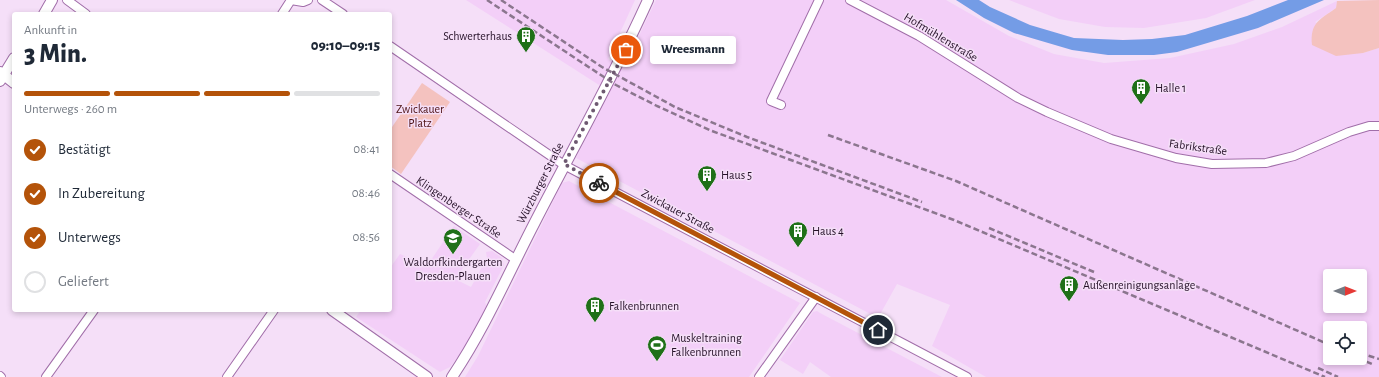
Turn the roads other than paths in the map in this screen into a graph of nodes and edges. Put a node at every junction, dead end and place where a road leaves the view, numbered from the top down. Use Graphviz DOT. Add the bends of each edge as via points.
graph roads {
  1 [pos="52,0"];
  2 [pos="67,0"];
  3 [pos="291,0"];
  4 [pos="308,0"];
  5 [pos="322,0"];
  6 [pos="648,0"];
  7 [pos="819,0"];
  8 [pos="850,0"];
  9 [pos="45,12"];
  10 [pos="83,12"];
  11 [pos="283,12"];
  12 [pos="340,12"];
  13 [pos="392,47"];
  14 [pos="12,61"];
  15 [pos="1,76"];
  16 [pos="12,81"];
  17 [pos="1018,98"];
  18 [pos="781,105"];
  19 [pos="1379,126"];
  20 [pos="564,164"];
  21 [pos="392,175"];
  22 [pos="516,259"];
  23 [pos="816,297"];
  24 [pos="93,312"];
  25 [pos="273,312"];
  26 [pos="335,312"];
  27 [pos="46,377"];
  28 [pos="227,377"];
  29 [pos="427,377"];
  30 [pos="452,377"];
  31 [pos="759,377"];
  32 [pos="968,377"];
  1 -- 9 [label="street"];
  2 -- 10 [label="street"];
  3 -- 4 [label="street"];
  3 -- 11 [label="street"];
  5 -- 12 [label="street"];
  6 -- 20 [label="street, Würzburger Straße" via="623,55"];
  7 -- 18 [label="street" via="771,101"];
  8 -- 17 [label="street, Hofmühlenstraße" via="919,36"];
  13 -- 20 [label="street, Zwickauer Straße"];
  14 -- 15 [label="street"];
  15 -- 16 [label="street"];
  17 -- 19 [label="street, Fabrikstraße" via="1111,139 1176,158 1212,164 1266,163 1294,156 1349,132"];
  20 -- 22 [label="street, Würzburger Straße"];
  20 -- 23 [label="street, Zwickauer Straße"];
  21 -- 22 [label="street, Klingenberger Straße"];
  22 -- 30 [label="street, Würzburger Straße" via="473,346"];
  23 -- 31 [label="street"];
  23 -- 32 [label="street, Zwickauer Straße"];
  24 -- 27 [label="street"];
  25 -- 28 [label="street"];
  26 -- 29 [label="street"];
}
